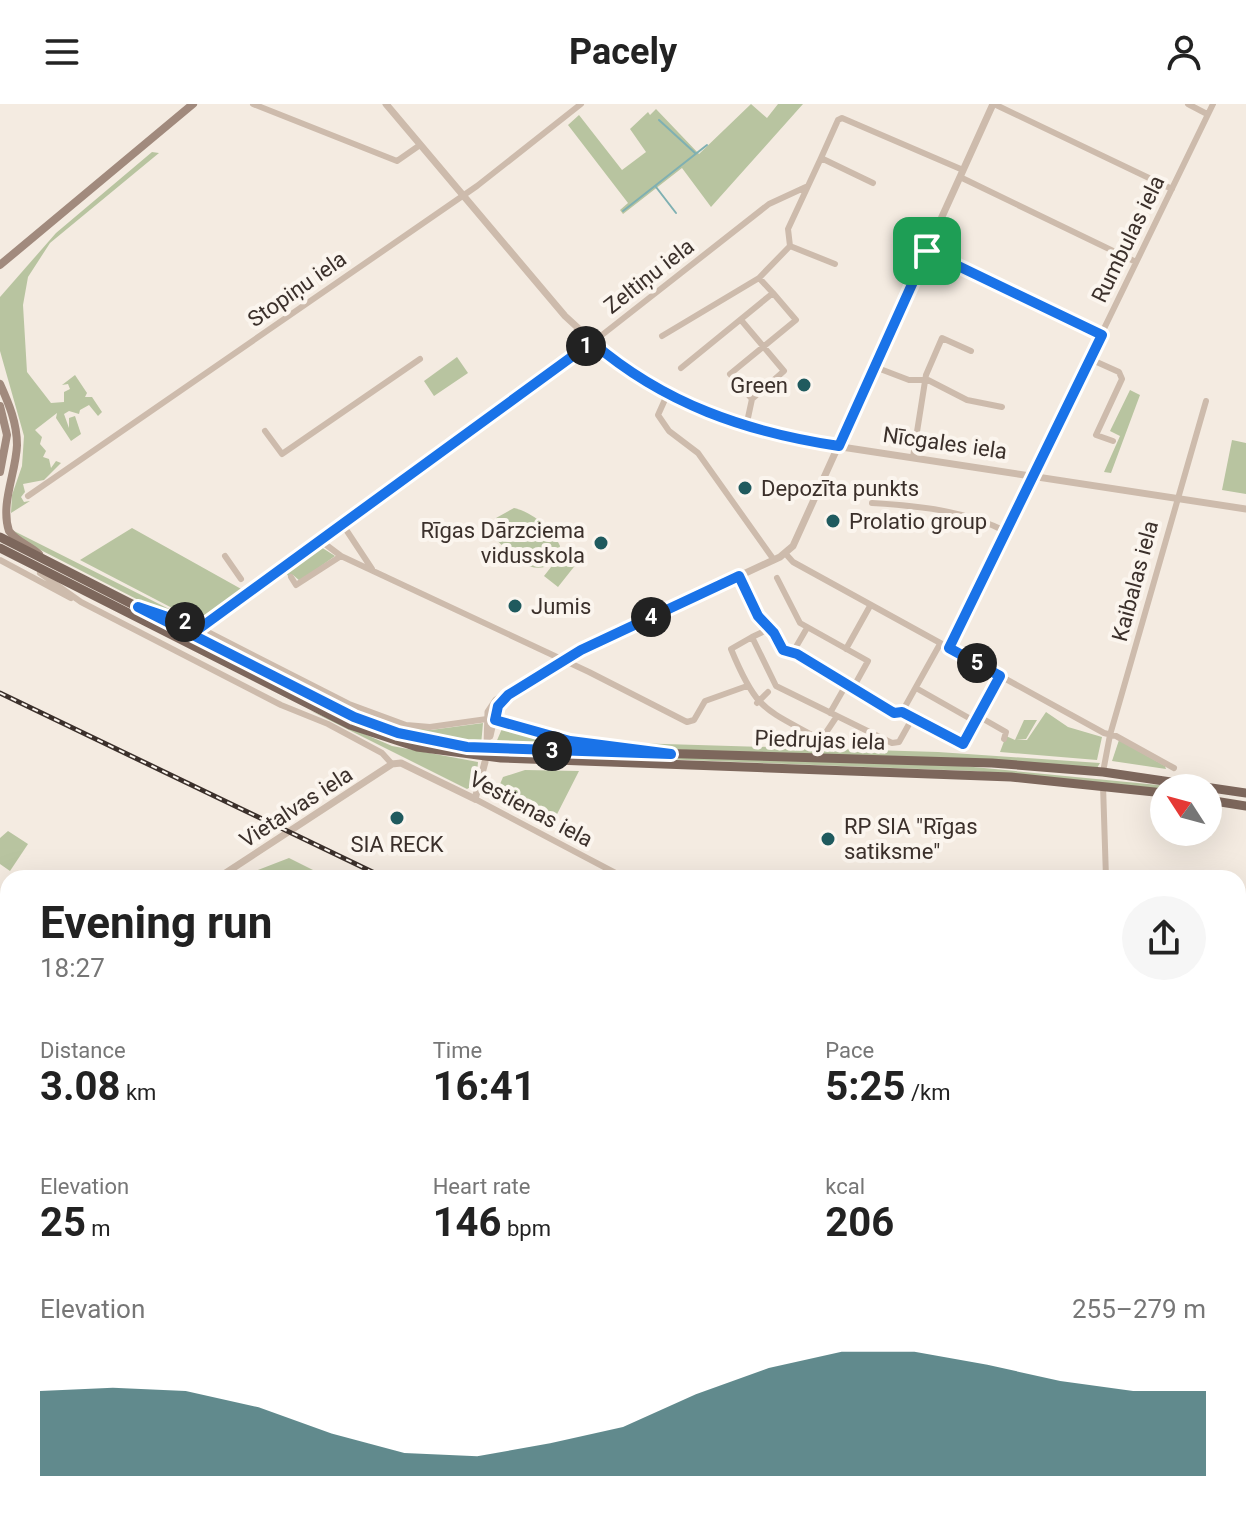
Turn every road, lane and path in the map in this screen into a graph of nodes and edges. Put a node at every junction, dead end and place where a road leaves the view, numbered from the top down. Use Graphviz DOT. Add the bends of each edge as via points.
graph roads {
  1 [pos="193,104"];
  2 [pos="253,104"];
  3 [pos="386,104"];
  4 [pos="581,104"];
  5 [pos="994,104"];
  6 [pos="1188,104"];
  7 [pos="1213,104"];
  8 [pos="1207,114"];
  9 [pos="420,145"];
  10 [pos="821,158"];
  11 [pos="962,174"];
  12 [pos="873,183"];
  13 [pos="808,186"];
  14 [pos="1172,189"];
  15 [pos="462,195"];
  16 [pos="790,246"];
  17 [pos="927,251"];
  18 [pos="1136,262"];
  19 [pos="835,264"];
  20 [pos="0,265"];
  21 [pos="759,278"];
  22 [pos="773,293"];
  23 [pos="741,320"];
  24 [pos="1102,335"];
  25 [pos="662,336"];
  26 [pos="592,342"];
  27 [pos="764,347"];
  28 [pos="971,351"];
  29 [pos="420,359"];
  30 [pos="1090,359"];
  31 [pos="875,367"];
  32 [pos="681,368"];
  33 [pos="928,380"];
  34 [pos="0,384"];
  35 [pos="667,395"];
  36 [pos="752,399"];
  37 [pos="1206,401"];
  38 [pos="0,406"];
  39 [pos="1002,407"];
  40 [pos="746,427"];
  41 [pos="265,431"];
  42 [pos="1113,441"];
  43 [pos="839,446"];
  44 [pos="913,457"];
  45 [pos="0,472"];
  46 [pos="1033,475"];
  47 [pos="8,484"];
  48 [pos="28,496"];
  49 [pos="0,497"];
  50 [pos="1177,497"];
  51 [pos="872,503"];
  52 [pos="1246,509"];
  53 [pos="343,525"];
  54 [pos="1007,532"];
  55 [pos="0,537"];
  56 [pos="321,541"];
  57 [pos="0,548"];
  58 [pos="785,553"];
  59 [pos="225,556"];
  60 [pos="341,556"];
  61 [pos="0,560"];
  62 [pos="774,560"];
  63 [pos="38,561"];
  64 [pos="373,571"];
  65 [pos="739,576"];
  66 [pos="291,577"];
  67 [pos="777,578"];
  68 [pos="241,579"];
  69 [pos="81,602"];
  70 [pos="870,606"];
  71 [pos="138,607"];
  72 [pos="200,628"];
  73 [pos="807,628"];
  74 [pos="769,629"];
  75 [pos="752,637"];
  76 [pos="940,644"];
  77 [pos="949,648"];
  78 [pos="846,649"];
  79 [pos="793,652"];
  80 [pos="563,661"];
  81 [pos="209,667"];
  82 [pos="241,670"];
  83 [pos="1000,676"];
  84 [pos="747,686"];
  85 [pos="850,686"];
  86 [pos="916,688"];
  87 [pos="772,689"];
  88 [pos="757,703"];
  89 [pos="902,712"];
  90 [pos="834,715"];
  91 [pos="913,717"];
  92 [pos="491,719"];
  93 [pos="977,719"];
  94 [pos="1110,735"];
  95 [pos="1004,739"];
  96 [pos="671,754"];
  97 [pos="486,756"];
  98 [pos="392,764"];
  99 [pos="1174,768"];
  100 [pos="1103,772"];
  101 [pos="1103,785"];
  102 [pos="1150,791"];
  103 [pos="1246,793"];
  104 [pos="475,799"];
  105 [pos="1222,802"];
  106 [pos="1246,806"];
  107 [pos="230,870"];
  108 [pos="610,870"];
  109 [pos="1106,870"];
  1 -- 20 [label="main road"];
  2 -- 9 [label="street" via="397,161"];
  3 -- 9 [label="street, Nīcgales iela"];
  4 -- 15 [label="street, Stopiņu iela"];
  5 -- 11 [label="street"];
  5 -- 14 [label="street"];
  6 -- 8 [label="street"];
  7 -- 8 [label="street, Rumbulas iela"];
  8 -- 14 [label="street, Rumbulas iela"];
  9 -- 15 [label="street, Nīcgales iela"];
  10 -- 11 [label="street" via="842,118"];
  10 -- 12 [label="street"];
  10 -- 13 [label="street"];
  11 -- 17 [label="street"];
  11 -- 18 [label="street"];
  13 -- 16 [label="street" via="788,229"];
  13 -- 26 [label="street, Zeltiņu iela" via="769,204"];
  14 -- 18 [label="street, Rumbulas iela"];
  15 -- 26 [label="street, Nīcgales iela"];
  15 -- 48 [label="street, Stopiņu iela"];
  16 -- 19 [label="street"];
  16 -- 21 [label="street"];
  17 -- 24 [label="street"];
  17 -- 31 [label="street"];
  18 -- 24 [label="street, Rumbulas iela"];
  21 -- 22 [label="street"];
  21 -- 25 [label="street"];
  22 -- 23 [label="street"];
  22 -- 27 [label="street" via="796,320"];
  23 -- 27 [label="street"];
  23 -- 32 [label="street"];
  24 -- 30 [label="street, Rumbulas iela"];
  26 -- 35 [label="street, Nīcgales iela"];
  26 -- 53 [label="street, Zeltiņu iela"];
  27 -- 36 [label="street" via="784,371"];
  27 -- 36 [label="street" via="730,374"];
  28 -- 33 [label="street" via="942,338"];
  29 -- 41 [label="street" via="282,454"];
  30 -- 42 [label="street" via="1119,372 1122,379 1096,435"];
  30 -- 46 [label="street, Rumbulas iela"];
  31 -- 33 [label="street" via="909,380"];
  31 -- 43 [label="street"];
  33 -- 39 [label="street" via="967,400"];
  33 -- 44 [label="street"];
  34 -- 47 [label="main road" via="17,435"];
  35 -- 40 [label="street, Nīcgales iela"];
  35 -- 62 [label="street" via="658,415 669,431 698,453"];
  36 -- 40 [label="street"];
  37 -- 50 [label="street, Kaibalas iela"];
  38 -- 45 [label="main road" via="7,435"];
  40 -- 43 [label="street, Nīcgales iela"];
  43 -- 44 [label="street, Nīcgales iela"];
  43 -- 58 [label="street" via="797,539"];
  44 -- 46 [label="street, Nīcgales iela"];
  46 -- 50 [label="street, Nīcgales iela"];
  46 -- 54 [label="street, Rumbulas iela"];
  47 -- 49 [label="main road"];
  47 -- 63 [label="main road" via="3,512 7,525"];
  50 -- 52 [label="street, Nīcgales iela"];
  50 -- 94 [label="street, Kaibalas iela"];
  51 -- 54 [label="street" via="975,516"];
  53 -- 56 [label="street, Zeltiņu iela"];
  53 -- 64 [label="street"];
  54 -- 77 [label="street, Rumbulas iela"];
  55 -- 63 [label="main road, Vestienas iela"];
  56 -- 60 [label="street"];
  56 -- 72 [label="street, Zeltiņu iela"];
  57 -- 63 [label="main road, Vestienas iela"];
  58 -- 62 [label="street"];
  58 -- 70 [label="street"];
  59 -- 68 [label="street"];
  60 -- 64 [label="street"];
  60 -- 66 [label="street" via="296,585"];
  61 -- 69 [label="street, Vestienas iela"];
  62 -- 65 [label="street"];
  63 -- 69 [label="street, Vestienas iela" via="38,572"];
  63 -- 71 [label="main road, Vestienas iela"];
  63 -- 82 [label="main road, Vestienas iela"];
  64 -- 80 [label="street"];
  65 -- 74 [label="street"];
  65 -- 80 [label="street"];
  67 -- 73 [label="street"];
  69 -- 81 [label="street, Vestienas iela"];
  70 -- 76 [label="street"];
  70 -- 78 [label="street"];
  71 -- 72 [label="street"];
  71 -- 97 [label="main road, Vestienas iela" via="354,717"];
  72 -- 92 [label="street" via="377,716 419,727"];
  73 -- 78 [label="street"];
  73 -- 79 [label="street"];
  74 -- 75 [label="street"];
  74 -- 79 [label="street" via="783,650"];
  75 -- 84 [label="street" via="731,649"];
  75 -- 87 [label="street"];
  76 -- 77 [label="street"];
  76 -- 86 [label="street"];
  77 -- 83 [label="street"];
  78 -- 85 [label="street" via="868,661"];
  79 -- 85 [label="street"];
  80 -- 84 [label="street" via="691,723 705,701"];
  80 -- 92 [label="street" via="491,705"];
  81 -- 82 [label="street, Vestienas iela"];
  81 -- 98 [label="street, Vestienas iela" via="328,724 382,753"];
  82 -- 97 [label="main road, Vestienas iela" via="374,734 445,753"];
  83 -- 93 [label="street"];
  83 -- 94 [label="street"];
  84 -- 88 [label="street"];
  85 -- 89 [label="street" via="894,713"];
  85 -- 90 [label="street"];
  86 -- 89 [label="street"];
  86 -- 93 [label="street"];
  87 -- 88 [label="street"];
  87 -- 90 [label="street"];
  88 -- 90 [label="street" via="821,740"];
  89 -- 91 [label="street"];
  90 -- 91 [label="street" via="892,743 903,737"];
  91 -- 93 [label="street" via="963,744"];
  92 -- 96 [label="street" via="570,741"];
  93 -- 95 [label="street" via="1006,732"];
  94 -- 99 [label="street"];
  94 -- 100 [label="street, Kaibalas iela"];
  96 -- 97 [label="main road, Piedrujas iela"];
  96 -- 100 [label="main road, Piedrujas iela" via="992,763"];
  97 -- 101 [label="main road, Piedrujas iela"];
  97 -- 104 [label="street"];
  98 -- 104 [label="street, Vestienas iela" via="401,763"];
  98 -- 107 [label="street, Vietalvas iela"];
  100 -- 103 [label="main road, Piedrujas iela"];
  101 -- 102 [label="main road, Piedrujas iela"];
  101 -- 109 [label="street"];
  104 -- 108 [label="street, Vestienas iela"];
  105 -- 106 [label="main road"];
}
